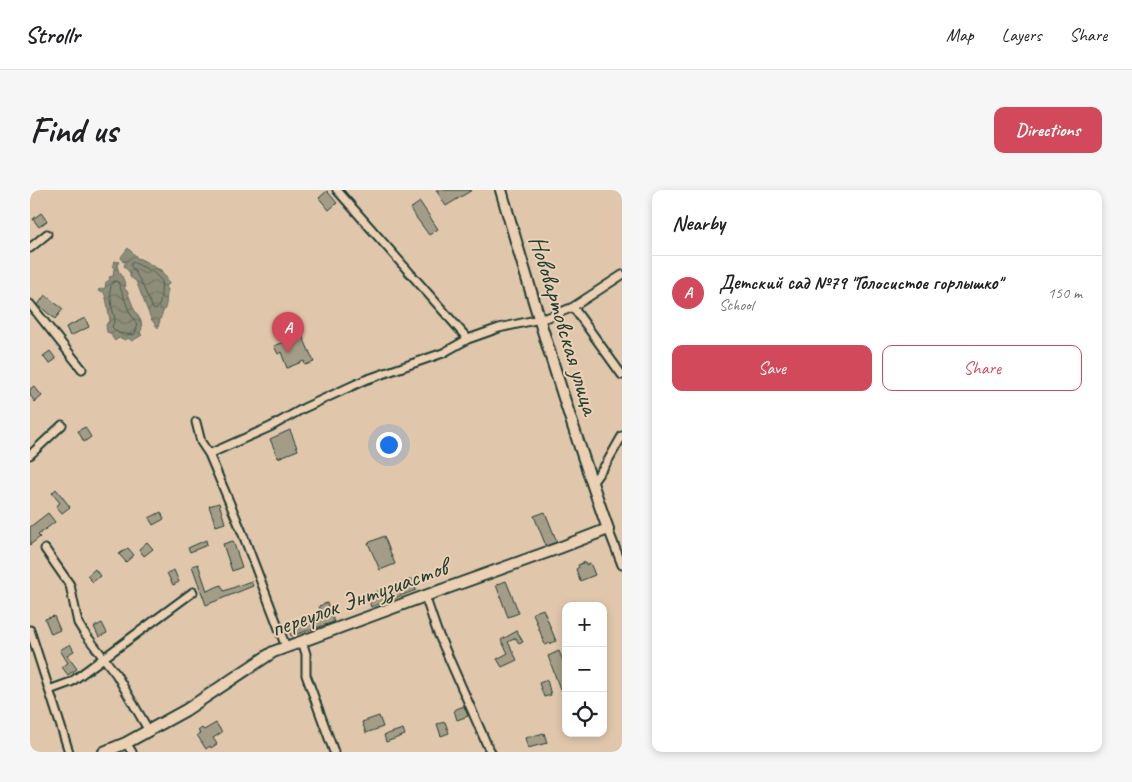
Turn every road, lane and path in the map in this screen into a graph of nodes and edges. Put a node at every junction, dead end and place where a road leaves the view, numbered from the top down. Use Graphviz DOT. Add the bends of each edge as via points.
graph roads {
  1 [pos="337,190"];
  2 [pos="501,190"];
  3 [pos="47,234"];
  4 [pos="30,248"];
  5 [pos="622,275"];
  6 [pos="30,304"];
  7 [pos="574,307"];
  8 [pos="538,319"];
  9 [pos="468,339"];
  10 [pos="82,370"];
  11 [pos="622,375"];
  12 [pos="196,422"];
  13 [pos="62,426"];
  14 [pos="622,436"];
  15 [pos="209,454"];
  16 [pos="30,455"];
  17 [pos="592,483"];
  18 [pos="608,529"];
  19 [pos="45,549"];
  20 [pos="622,565"];
  21 [pos="192,592"];
  22 [pos="425,596"];
  23 [pos="30,630"];
  24 [pos="302,641"];
  25 [pos="286,647"];
  26 [pos="104,657"];
  27 [pos="50,690"];
  28 [pos="149,731"];
  29 [pos="129,747"];
  30 [pos="70,752"];
  31 [pos="104,752"];
  32 [pos="334,752"];
  33 [pos="492,752"];
  1 -- 9 [label="street"];
  2 -- 8 [label="main road, Нововартовская улица"];
  3 -- 4 [label="street"];
  5 -- 7 [label="street"];
  6 -- 10 [label="street"];
  7 -- 8 [label="street"];
  7 -- 11 [label="street"];
  8 -- 9 [label="street"];
  8 -- 17 [label="main road, Нововартовская улица"];
  9 -- 15 [label="street" via="443,353 365,380"];
  12 -- 15 [label="street" via="201,442"];
  13 -- 16 [label="street"];
  14 -- 17 [label="street"];
  15 -- 25 [label="street"];
  17 -- 18 [label="main road, Нововартовская улица"];
  18 -- 20 [label="street"];
  18 -- 22 [label="main road, переулок Энтузиастов"];
  19 -- 26 [label="street" via="70,585 78,622"];
  21 -- 26 [label="street"];
  22 -- 24 [label="main road, переулок Энтузиастов"];
  22 -- 33 [label="street"];
  23 -- 27 [label="street"];
  24 -- 25 [label="main road, переулок Энтузиастов"];
  24 -- 32 [label="street" via="306,675"];
  25 -- 28 [label="main road, переулок Энтузиастов" via="262,658 206,698"];
  26 -- 27 [label="street" via="71,682"];
  26 -- 28 [label="street"];
  27 -- 30 [label="street"];
  28 -- 29 [label="main road, переулок Энтузиастов"];
  29 -- 31 [label="main road, переулок Энтузиастов"];
}
